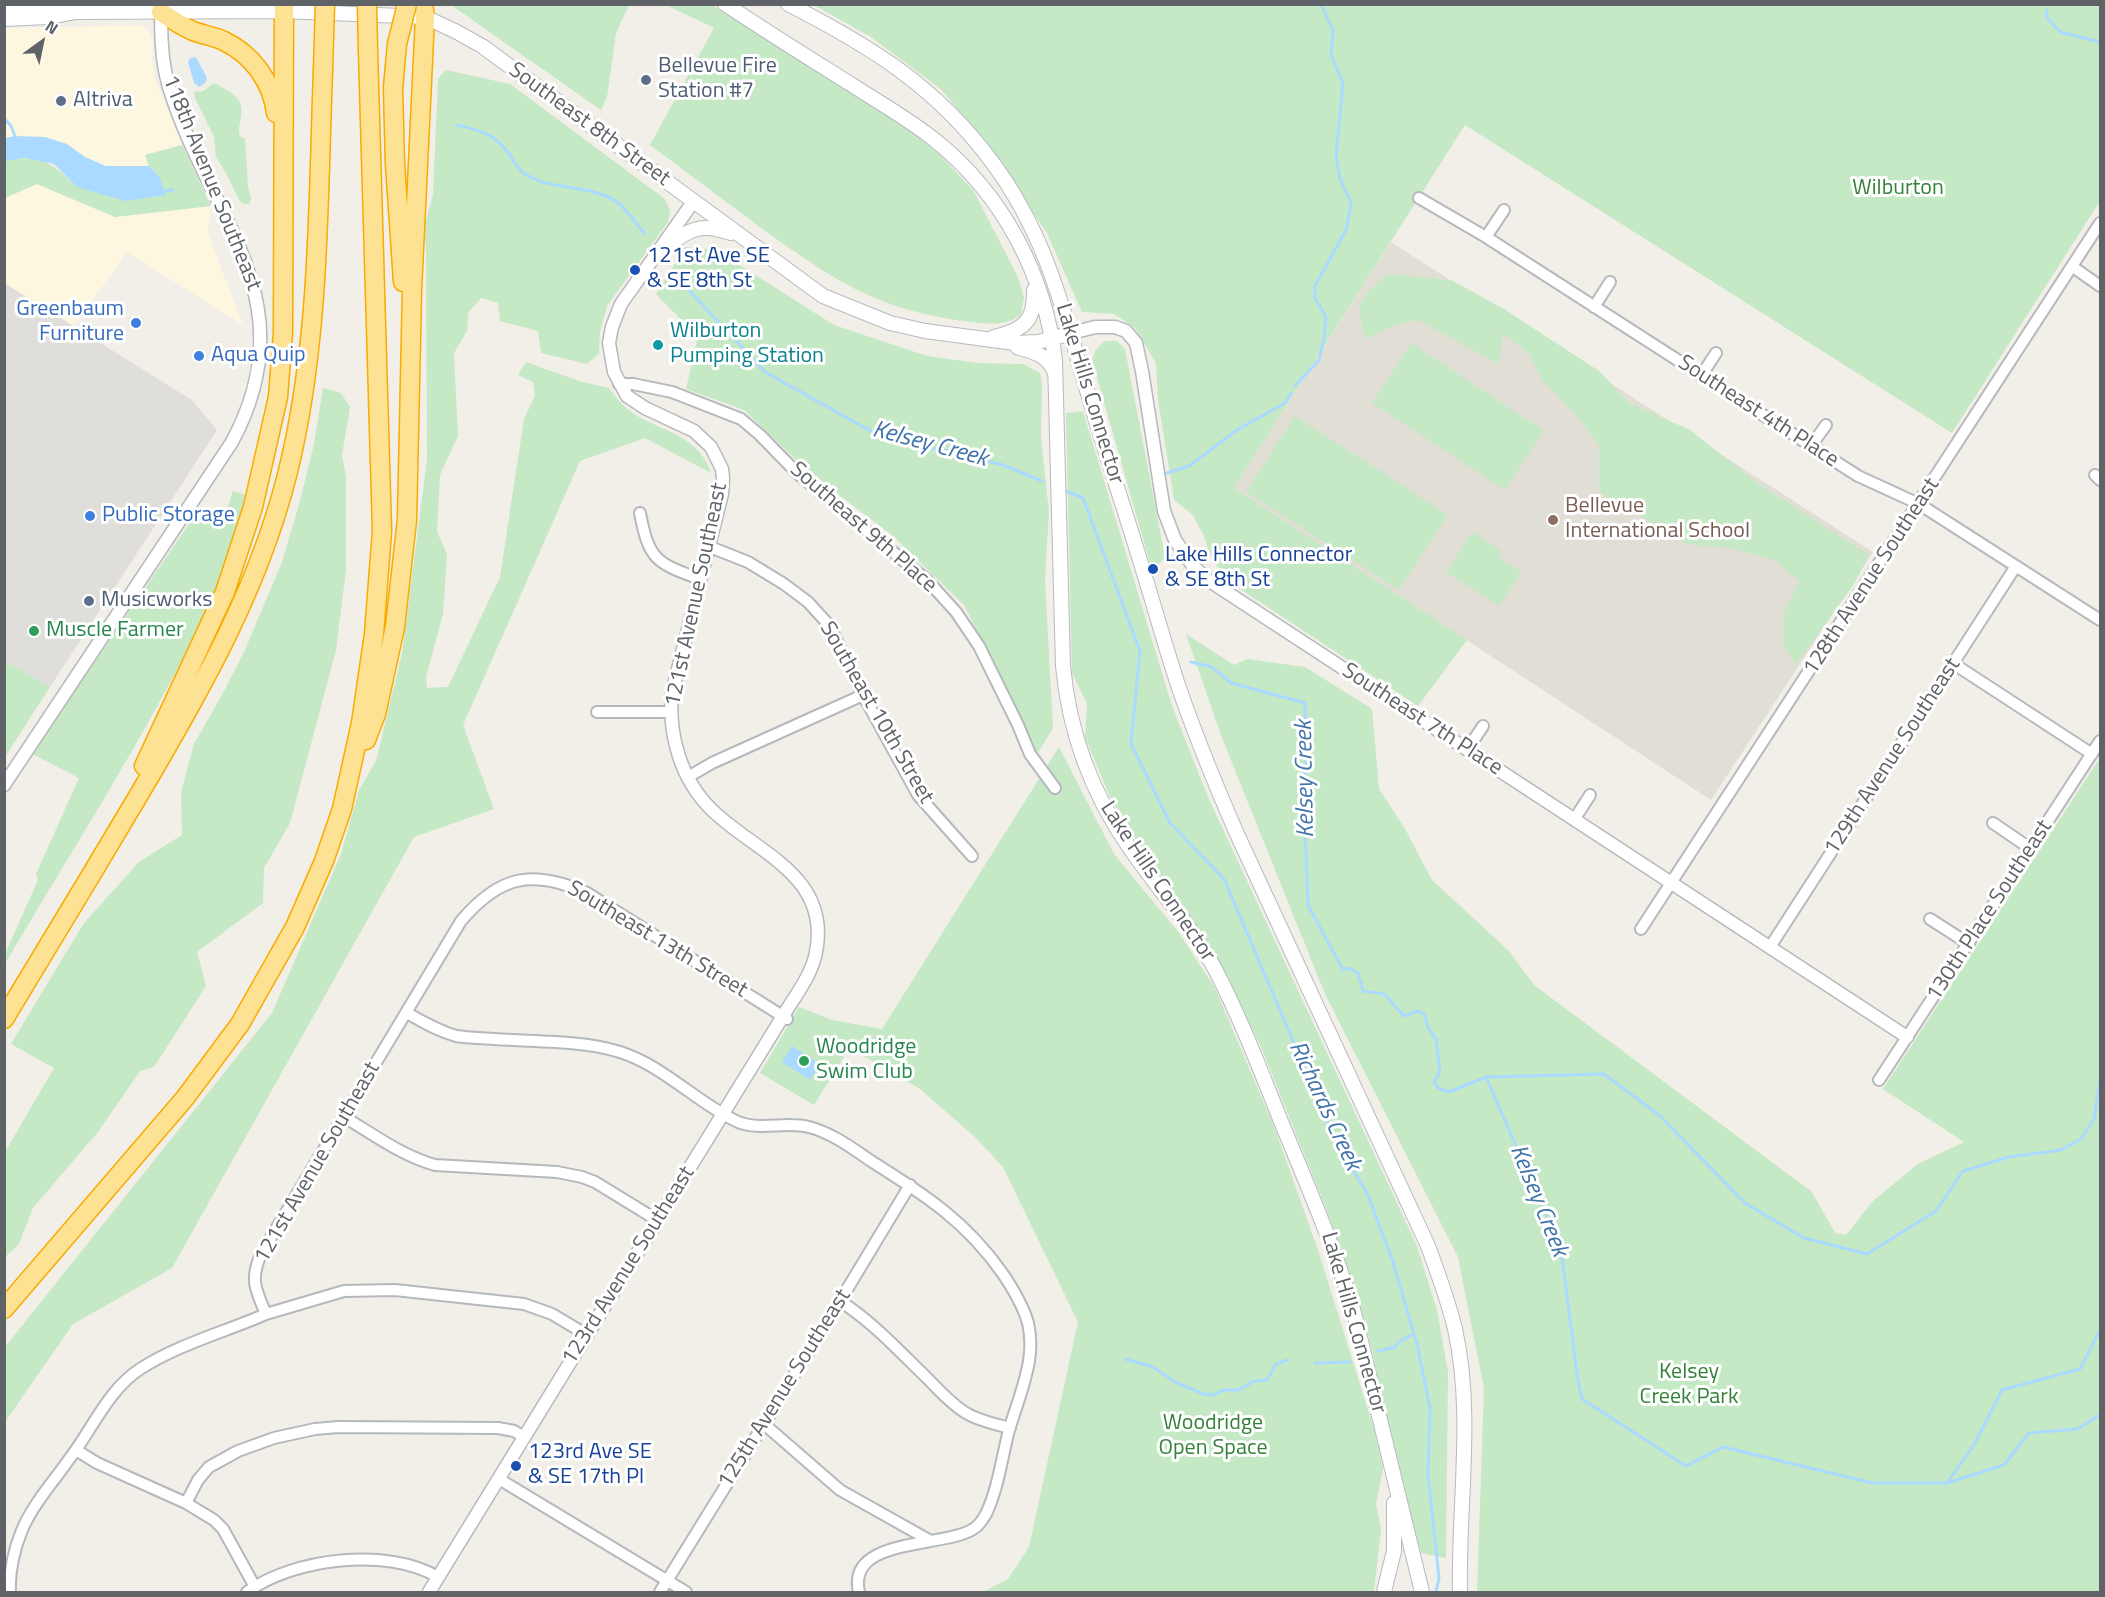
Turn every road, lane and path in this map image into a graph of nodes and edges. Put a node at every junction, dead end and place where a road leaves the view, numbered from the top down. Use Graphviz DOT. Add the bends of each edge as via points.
graph roads {
  1 [pos="326,4"];
  2 [pos="367,4"];
  3 [pos="407,4"];
  4 [pos="725,4"];
  5 [pos="788,4"];
  6 [pos="4,5"];
  7 [pos="161,8"];
  8 [pos="284,8"];
  9 [pos="424,11"];
  10 [pos="75,12"];
  11 [pos="4,19"];
  12 [pos="284,173"];
  13 [pos="1419,198"];
  14 [pos="693,202"];
  15 [pos="1504,210"];
  16 [pos="2100,223"];
  17 [pos="736,234"];
  18 [pos="1486,237"];
  19 [pos="660,252"];
  20 [pos="2073,267"];
  21 [pos="1034,276"];
  22 [pos="1610,282"];
  23 [pos="2100,286"];
  24 [pos="1594,307"];
  25 [pos="1072,333"];
  26 [pos="986,339"];
  27 [pos="1053,339"];
  28 [pos="1716,353"];
  29 [pos="1056,376"];
  30 [pos="1701,376"];
  31 [pos="409,383"];
  32 [pos="619,384"];
  33 [pos="1826,425"];
  34 [pos="1811,446"];
  35 [pos="1919,504"];
  36 [pos="640,513"];
  37 [pos="710,547"];
  38 [pos="2016,566"];
  39 [pos="700,579"];
  40 [pos="2100,620"];
  41 [pos="1953,664"];
  42 [pos="863,695"];
  43 [pos="597,712"];
  44 [pos="670,712"];
  45 [pos="1483,726"];
  46 [pos="2100,741"];
  47 [pos="1467,750"];
  48 [pos="2092,754"];
  49 [pos="688,777"];
  50 [pos="4,785"];
  51 [pos="348,787"];
  52 [pos="1055,788"];
  53 [pos="1590,795"];
  54 [pos="1574,820"];
  55 [pos="1993,823"];
  56 [pos="2031,849"];
  57 [pos="972,856"];
  58 [pos="92,873"];
  59 [pos="520,880"];
  60 [pos="1671,884"];
  61 [pos="1930,919"];
  62 [pos="1641,929"];
  63 [pos="818,935"];
  64 [pos="1969,944"];
  65 [pos="1770,947"];
  66 [pos="407,1013"];
  67 [pos="785,1018"];
  68 [pos="4,1019"];
  69 [pos="1907,1037"];
  70 [pos="1879,1080"];
  71 [pos="724,1113"];
  72 [pos="344,1117"];
  73 [pos="910,1185"];
  74 [pos="657,1220"];
  75 [pos="840,1301"];
  76 [pos="4,1309"];
  77 [pos="266,1314"];
  78 [pos="587,1335"];
  79 [pos="764,1424"];
  80 [pos="1010,1428"];
  81 [pos="524,1437"];
  82 [pos="76,1450"];
  83 [pos="1393,1471"];
  84 [pos="499,1479"];
  85 [pos="186,1503"];
  86 [pos="929,1540"];
  87 [pos="438,1577"];
  88 [pos="667,1581"];
  89 [pos="251,1590"];
  90 [pos="10,1593"];
  91 [pos="429,1593"];
  92 [pos="660,1593"];
  93 [pos="686,1593"];
  94 [pos="859,1593"];
  95 [pos="1384,1593"];
  96 [pos="1422,1593"];
  97 [pos="1460,1593"];
  1 -- 58 [label="highway, bridge" via="314,300 292,455 257,569 233,625 195,699"];
  2 -- 51 [label="highway, bridge" via="382,531 374,634"];
  3 -- 31 [label="highway, bridge" via="397,45 393,88"];
  4 -- 21 [label="main road, Lake Hills Connector" via="915,125 953,155 1002,214"];
  5 -- 25 [label="main road, Lake Hills Connector" via="884,58 932,96 971,136 1004,179 1027,218 1057,286"];
  6 -- 10 [label="main road, Southeast 8th Street" via="45,5"];
  7 -- 8 [label="main road, Southeast 8th Street"];
  7 -- 10 [label="main road, Southeast 8th Street"];
  7 -- 12 [label="highway" via="192,31 237,48 260,70 273,96"];
  7 -- 50 [label="street, 118th Avenue Southeast" via="162,58 176,106 245,258 255,291 261,325 258,372 249,407 231,443"];
  8 -- 9 [label="main road, Southeast 8th Street"];
  8 -- 12 [label="highway"];
  9 -- 14 [label="main road, Southeast 8th Street" via="482,46"];
  9 -- 31 [label="highway"];
  10 -- 11 [label="main road, Southeast 8th Street"];
  12 -- 58 [label="highway" via="283,332 278,397 253,507 208,632"];
  13 -- 18 [label="street, Southeast 4th Place"];
  14 -- 17 [label="main road, Southeast 8th Street"];
  14 -- 19 [label="street, 121st Avenue Southeast"];
  15 -- 18 [label="street"];
  16 -- 20 [label="street, 128th Avenue Southeast"];
  17 -- 19 [label="main road" via="707,228 694,230"];
  17 -- 26 [label="main road, Southeast 8th Street" via="823,296 860,312 925,331"];
  18 -- 24 [label="street, Southeast 4th Place"];
  19 -- 32 [label="street, 121st Avenue Southeast" via="621,304 612,327 609,343"];
  20 -- 23 [label="street"];
  20 -- 35 [label="street, 128th Avenue Southeast"];
  21 -- 26 [label="main road" via="1034,308 1026,323 1010,333"];
  21 -- 27 [label="main road, Lake Hills Connector"];
  22 -- 24 [label="street"];
  24 -- 30 [label="street, Southeast 4th Place"];
  25 -- 27 [label="main road, Southeast 8th Street"];
  25 -- 47 [label="street, Southeast 7th Place" via="1115,327 1126,331 1136,343 1164,511 1175,540 1193,566 1217,586"];
  25 -- 97 [label="main road, Lake Hills Connector" via="1156,618 1213,777 1428,1246 1444,1290 1455,1329 1462,1392"];
  26 -- 27 [label="main road, Southeast 8th Street"];
  26 -- 29 [label="main road" via="1041,355"];
  27 -- 29 [label="main road, Lake Hills Connector"];
  28 -- 30 [label="street"];
  29 -- 83 [label="main road, Lake Hills Connector" via="1063,666 1072,727 1092,782 1113,823 1214,968 1272,1097 1342,1273"];
  30 -- 34 [label="street, Southeast 4th Place"];
  31 -- 51 [label="highway" via="407,520 394,627 376,714"];
  32 -- 37 [label="street, 121st Avenue Southeast" via="636,403 694,431 711,447 723,478"];
  32 -- 52 [label="street, Southeast 9th Place" via="672,392 741,419 797,473 927,580 979,646 1030,754"];
  33 -- 34 [label="street"];
  34 -- 35 [label="street, Southeast 4th Place" via="1858,476"];
  35 -- 38 [label="street, Southeast 4th Place"];
  35 -- 60 [label="street, 128th Avenue Southeast"];
  36 -- 39 [label="street" via="645,538 655,557 668,567"];
  37 -- 39 [label="street, 121st Avenue Southeast"];
  37 -- 42 [label="street, Southeast 10th Street" via="748,562 808,602 834,633"];
  38 -- 40 [label="street, Southeast 4th Place"];
  38 -- 41 [label="street, 129th Avenue Southeast"];
  39 -- 44 [label="street, 121st Avenue Southeast"];
  41 -- 48 [label="street"];
  41 -- 65 [label="street, 129th Avenue Southeast"];
  42 -- 49 [label="street"];
  42 -- 57 [label="street, Southeast 10th Street" via="918,795"];
  43 -- 44 [label="street"];
  44 -- 49 [label="street, 121st Avenue Southeast" via="672,734"];
  45 -- 47 [label="street"];
  46 -- 48 [label="street, 130th Place Southeast"];
  47 -- 54 [label="street, Southeast 7th Place"];
  48 -- 56 [label="street, 130th Place Southeast"];
  49 -- 63 [label="street, 121st Avenue Southeast" via="710,809 797,877 813,910"];
  51 -- 76 [label="highway" via="324,861 295,927 240,1024 179,1106"];
  53 -- 54 [label="street"];
  54 -- 60 [label="street, Southeast 7th Place"];
  55 -- 56 [label="street"];
  56 -- 64 [label="street, 130th Place Southeast"];
  58 -- 68 [label="highway"];
  59 -- 66 [label="street, 121st Avenue Southeast" via="494,889 467,914"];
  59 -- 67 [label="street, Southeast 13th Street" via="552,880 587,893"];
  60 -- 62 [label="street, 128th Avenue Southeast"];
  60 -- 65 [label="street, Southeast 7th Place"];
  61 -- 64 [label="street"];
  63 -- 67 [label="street, 123rd Avenue Southeast" via="812,966"];
  64 -- 69 [label="street, 130th Place Southeast"];
  65 -- 69 [label="street, Southeast 7th Place"];
  66 -- 71 [label="street" via="429,1026 460,1036 574,1044 621,1052 662,1072"];
  66 -- 72 [label="street, 121st Avenue Southeast"];
  67 -- 71 [label="street, 123rd Avenue Southeast"];
  69 -- 70 [label="street, 130th Place Southeast"];
  71 -- 73 [label="street" via="750,1125 795,1125 821,1131"];
  71 -- 74 [label="street, 123rd Avenue Southeast"];
  72 -- 74 [label="street" via="424,1162 582,1177"];
  72 -- 77 [label="street, 121st Avenue Southeast" via="256,1265 255,1287"];
  73 -- 75 [label="street, 125th Avenue Southeast"];
  73 -- 80 [label="street" via="970,1232 1013,1289 1024,1311 1031,1338 1025,1378"];
  74 -- 78 [label="street, 123rd Avenue Southeast"];
  75 -- 79 [label="street, 125th Avenue Southeast"];
  75 -- 80 [label="street" via="876,1328 965,1412"];
  77 -- 78 [label="street" via="344,1291 395,1290 524,1304 552,1314"];
  77 -- 82 [label="street" via="179,1349 134,1374 104,1408"];
  78 -- 81 [label="street, 123rd Avenue Southeast"];
  79 -- 86 [label="street" via="840,1490"];
  79 -- 88 [label="street, 125th Avenue Southeast"];
  80 -- 86 [label="street" via="982,1521 962,1535"];
  81 -- 84 [label="street, 123rd Avenue Southeast"];
  81 -- 85 [label="street" via="498,1428 374,1426 315,1430 274,1438 238,1450 208,1467"];
  82 -- 85 [label="street" via="96,1463"];
  82 -- 90 [label="street" via="23,1528 14,1556"];
  83 -- 95 [label="main road" via="1395,1542"];
  83 -- 96 [label="main road, Lake Hills Connector"];
  84 -- 87 [label="street, 123rd Avenue Southeast"];
  84 -- 88 [label="street"];
  85 -- 89 [label="street" via="223,1528"];
  86 -- 94 [label="street" via="874,1556 862,1569"];
  87 -- 89 [label="street" via="415,1566 357,1560 291,1570"];
  87 -- 91 [label="street, 123rd Avenue Southeast"];
  88 -- 92 [label="street, 125th Avenue Southeast"];
  88 -- 93 [label="street"];
}
